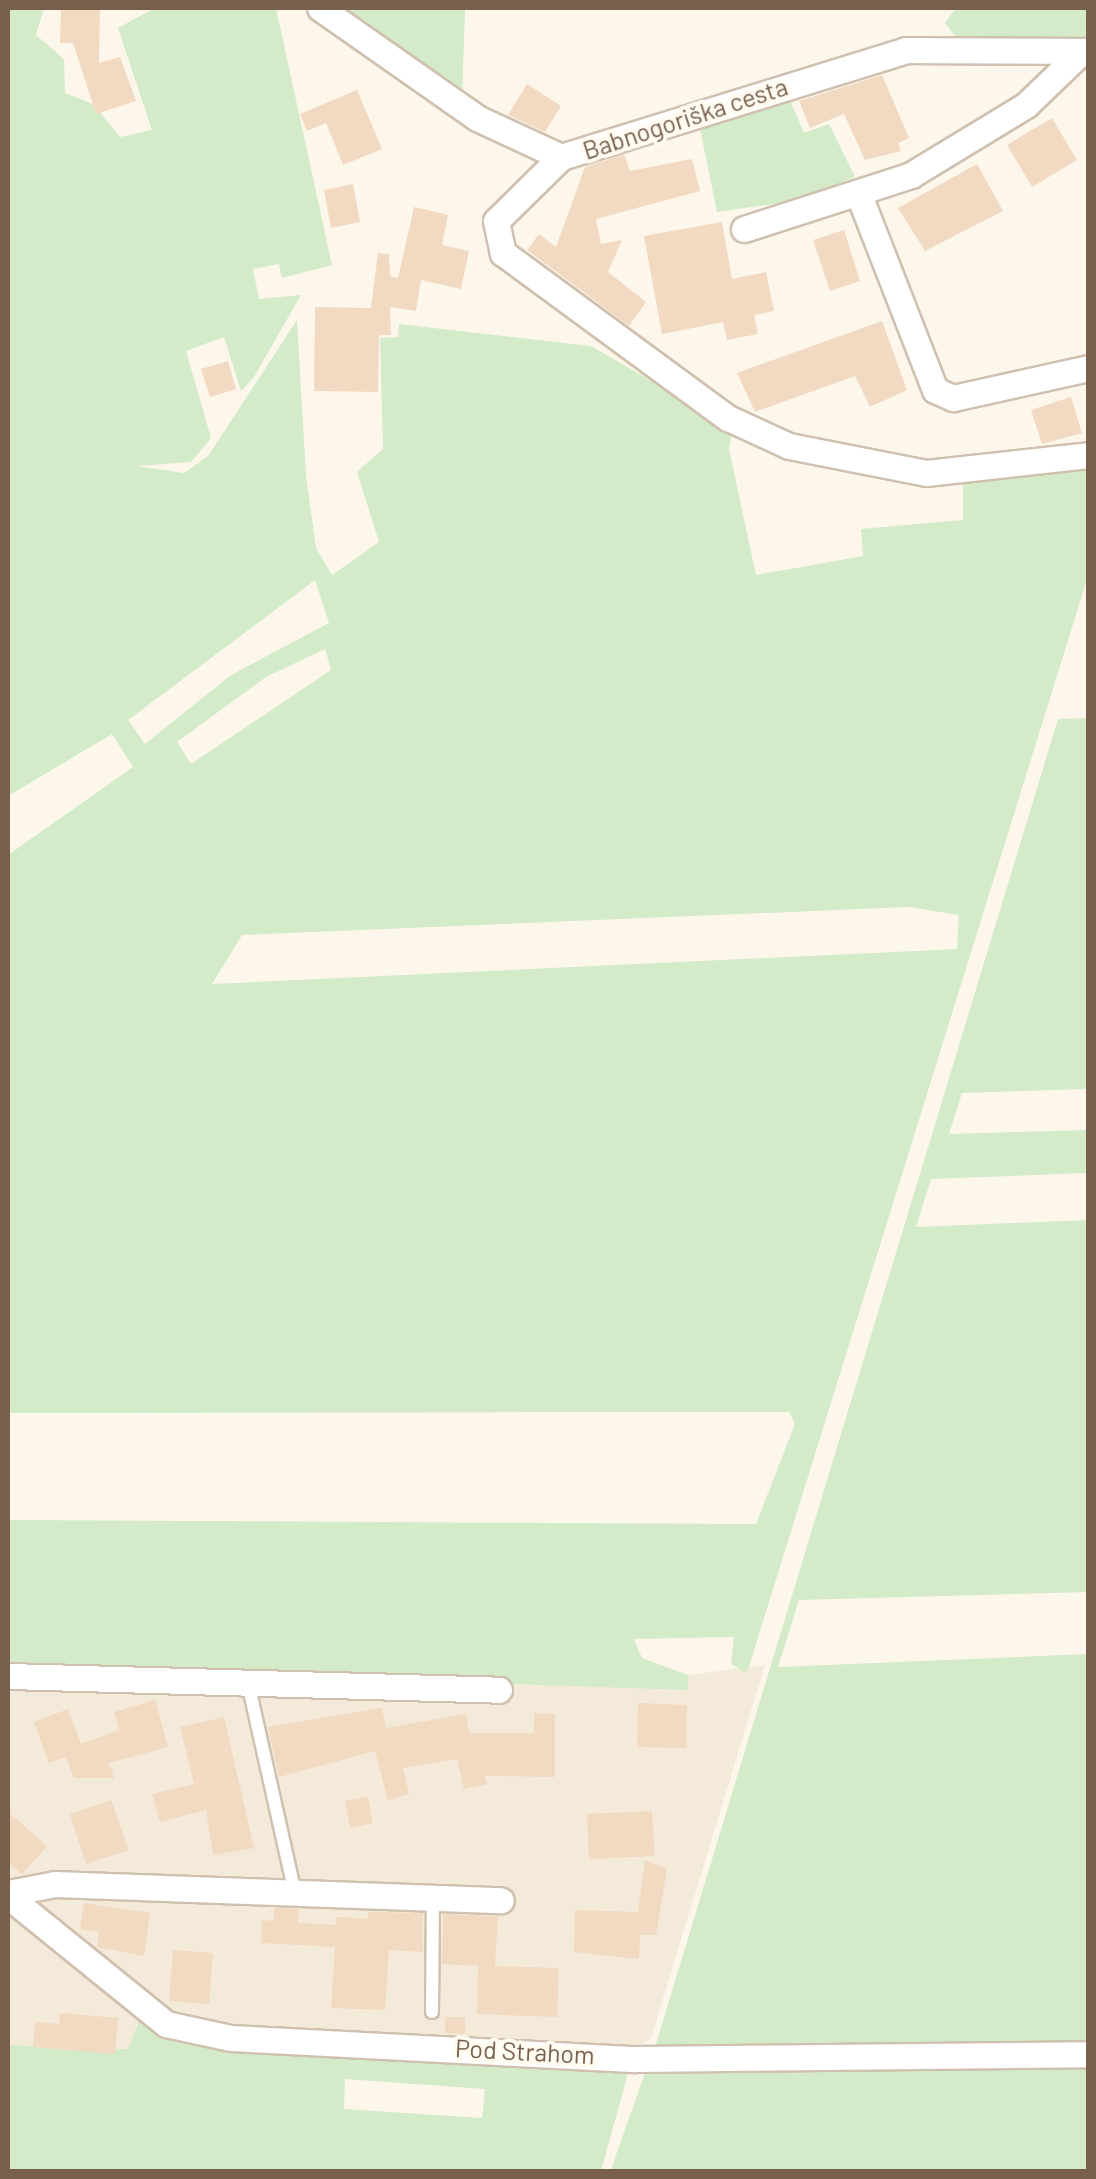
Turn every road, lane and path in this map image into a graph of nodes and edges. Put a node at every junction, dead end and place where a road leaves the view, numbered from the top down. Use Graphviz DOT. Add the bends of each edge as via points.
graph roads {
  1 [pos="320,8"];
  2 [pos="1084,53"];
  3 [pos="561,158"];
  4 [pos="859,196"];
  5 [pos="744,229"];
  6 [pos="1088,368"];
  7 [pos="1088,455"];
  8 [pos="8,1676"];
  9 [pos="248,1682"];
  10 [pos="499,1690"];
  11 [pos="8,1894"];
  12 [pos="295,1894"];
  13 [pos="433,1899"];
  14 [pos="502,1900"];
  15 [pos="432,2012"];
  16 [pos="1088,2054"];
  1 -- 3 [label="street, Babnogoriška cesta" via="477,118"];
  2 -- 3 [label="street, Babnogoriška cesta" via="906,50"];
  2 -- 4 [label="street" via="981,134"];
  3 -- 7 [label="street" via="496,222 503,254 728,418 789,446 926,473"];
  4 -- 5 [label="street"];
  4 -- 6 [label="street" via="935,390 952,398"];
  8 -- 9 [label="street"];
  9 -- 10 [label="street"];
  9 -- 12 [label="lane"];
  11 -- 12 [label="street" via="54,1884"];
  11 -- 16 [label="street, Pod Strahom" via="166,2024 231,2038 636,2059"];
  12 -- 13 [label="street"];
  13 -- 14 [label="street"];
  13 -- 15 [label="lane"];
}
